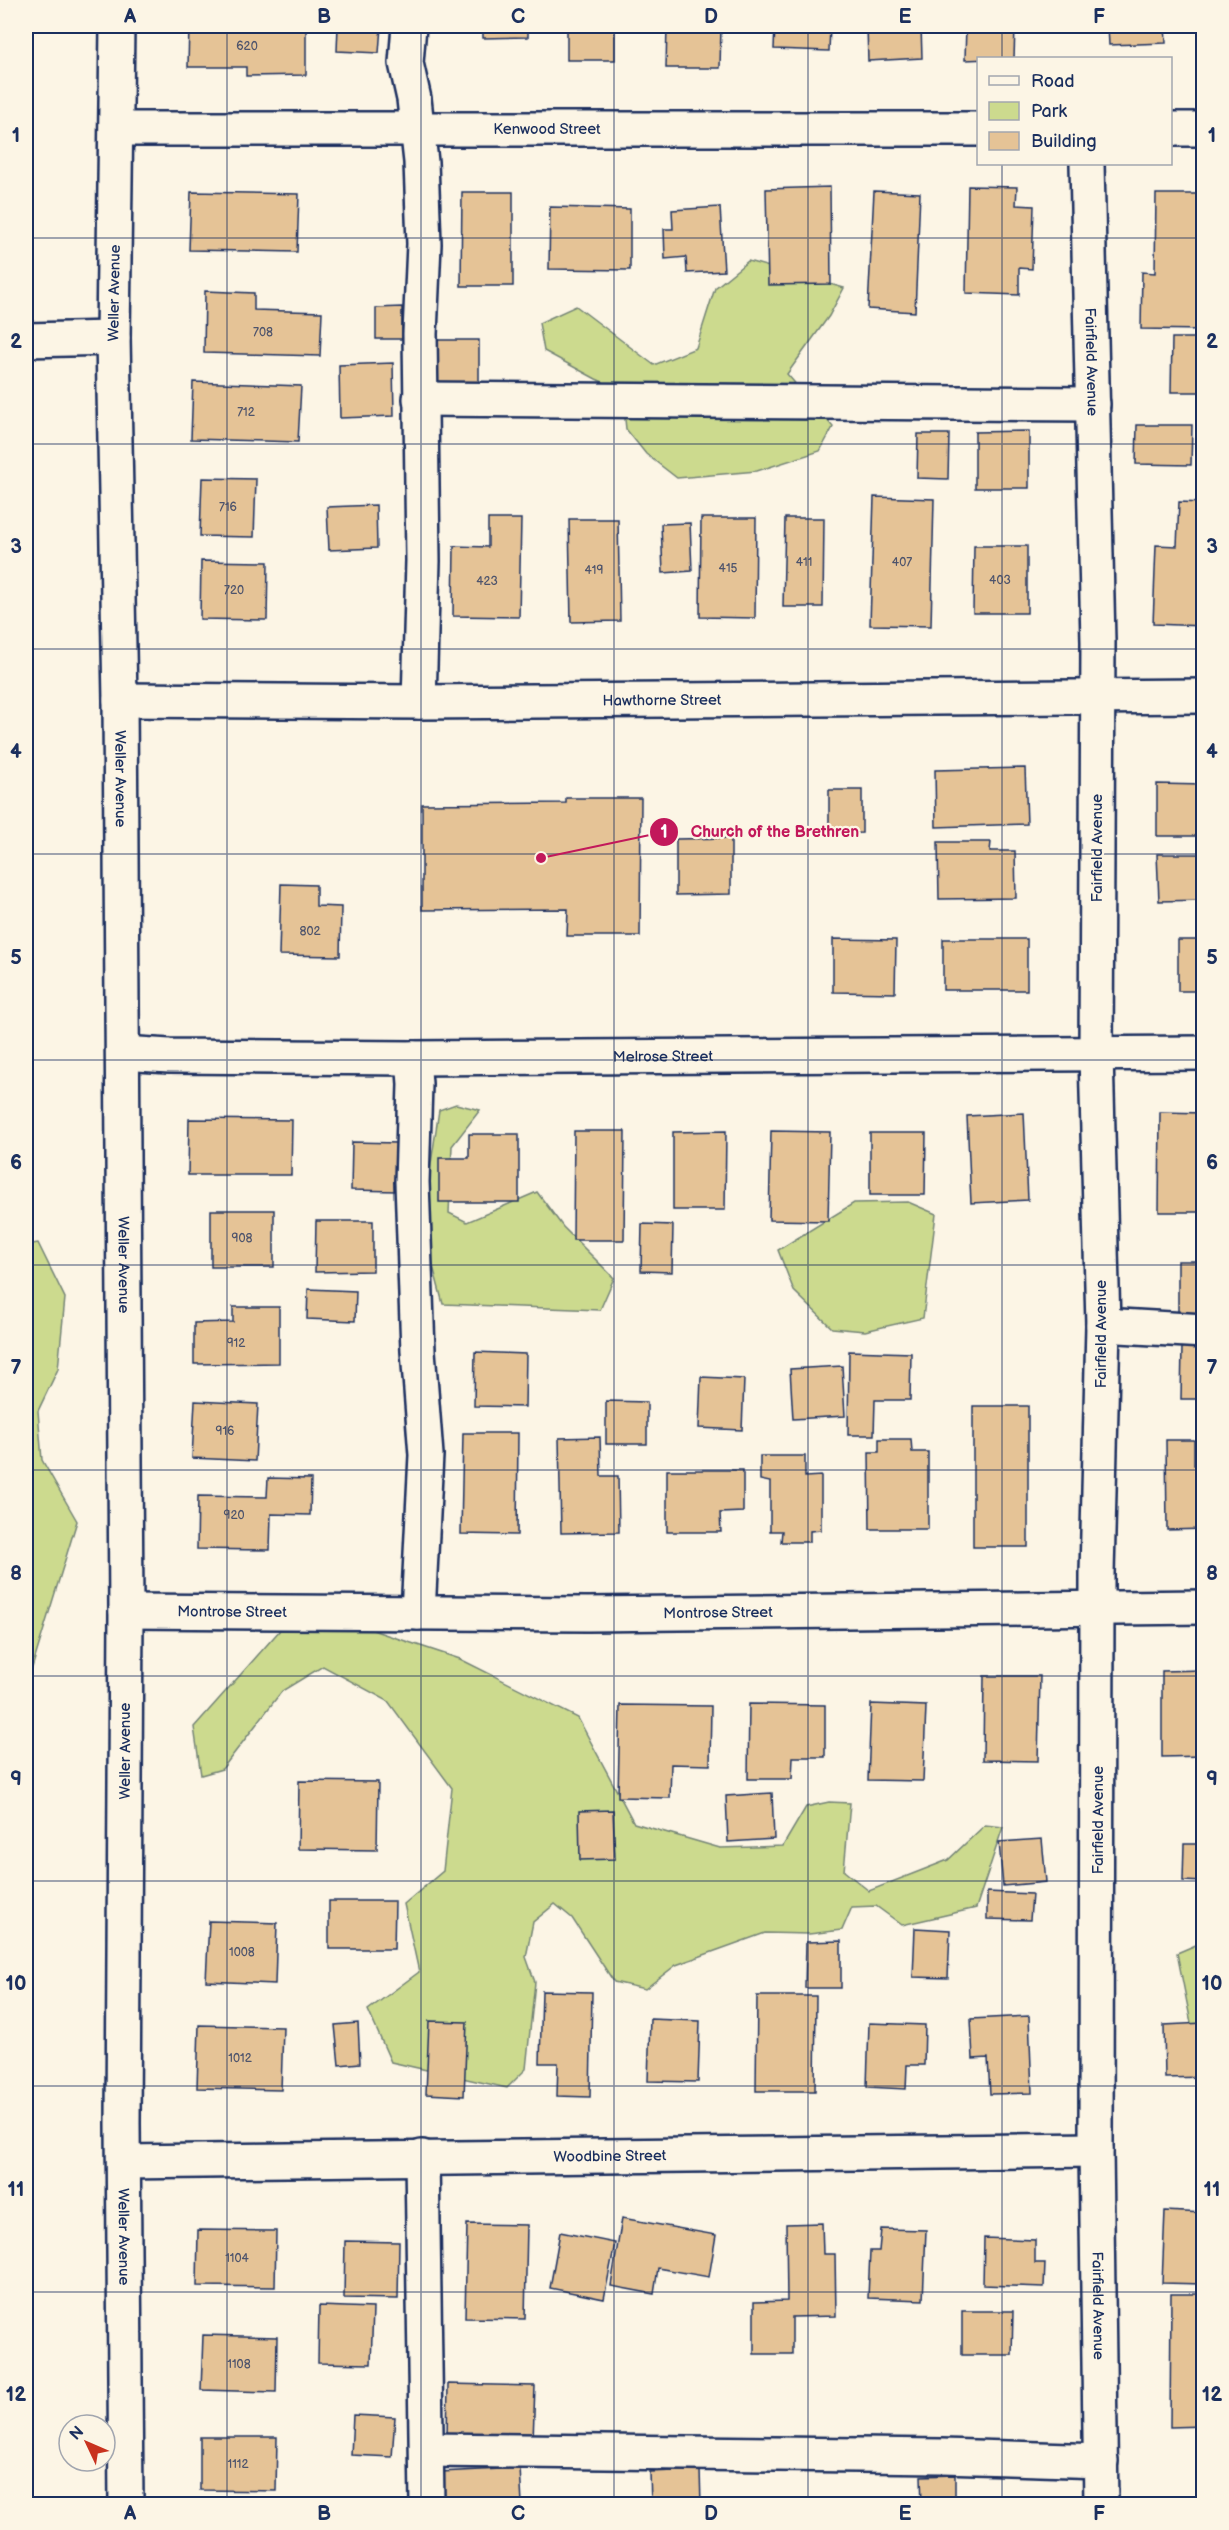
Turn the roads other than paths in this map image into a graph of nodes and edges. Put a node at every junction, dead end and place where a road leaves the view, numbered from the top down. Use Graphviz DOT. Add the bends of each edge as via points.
graph roads {
  1 [pos="117,26"];
  2 [pos="409,26"];
  3 [pos="117,129"];
  4 [pos="977,129"];
  5 [pos="1172,129"];
  6 [pos="1203,129"];
  7 [pos="418,130"];
  8 [pos="1087,165"];
  9 [pos="113,338"];
  10 [pos="26,340"];
  11 [pos="420,399"];
  12 [pos="1093,404"];
  13 [pos="1203,696"];
  14 [pos="1097,697"];
  15 [pos="120,700"];
  16 [pos="419,702"];
  17 [pos="123,1053"];
  18 [pos="1203,1053"];
  19 [pos="1096,1054"];
  20 [pos="413,1058"];
  21 [pos="1103,1324"];
  22 [pos="1203,1331"];
  23 [pos="1097,1607"];
  24 [pos="1203,1607"];
  25 [pos="126,1611"];
  26 [pos="418,1613"];
  27 [pos="1096,2150"];
  28 [pos="422,2157"];
  29 [pos="124,2162"];
  30 [pos="427,2450"];
  31 [pos="1101,2461"];
  32 [pos="126,2505"];
  33 [pos="427,2505"];
  34 [pos="1101,2505"];
  1 -- 3 [label="street, Weller Avenue"];
  2 -- 7 [label="street" via="406,63"];
  3 -- 7 [label="street, Kenwood Street"];
  3 -- 9 [label="street, Weller Avenue"];
  4 -- 7 [label="street, Kenwood Street"];
  5 -- 6 [label="street"];
  7 -- 11 [label="street" via="424,244"];
  8 -- 12 [label="street, Fairfield Avenue"];
  9 -- 10 [label="street"];
  9 -- 15 [label="street, Weller Avenue"];
  11 -- 12 [label="street"];
  11 -- 16 [label="street" via="423,561"];
  12 -- 14 [label="street, Fairfield Avenue"];
  13 -- 14 [label="street, Hawthorne Street"];
  14 -- 16 [label="street, Hawthorne Street"];
  14 -- 19 [label="street, Fairfield Avenue"];
  15 -- 16 [label="street, Hawthorne Street"];
  15 -- 17 [label="street, Weller Avenue"];
  17 -- 20 [label="street, Melrose Street"];
  17 -- 25 [label="street, Weller Avenue"];
  18 -- 19 [label="street, Melrose Street"];
  19 -- 20 [label="street, Melrose Street"];
  19 -- 21 [label="street, Fairfield Avenue"];
  20 -- 26 [label="street" via="416,1084 412,1182 426,1455"];
  21 -- 22 [label="street"];
  21 -- 23 [label="street, Fairfield Avenue"];
  23 -- 24 [label="street, Montrose Street"];
  23 -- 26 [label="street, Montrose Street"];
  23 -- 27 [label="street, Fairfield Avenue"];
  25 -- 26 [label="street, Montrose Street"];
  25 -- 29 [label="street, Weller Avenue"];
  27 -- 28 [label="street, Woodbine Street"];
  27 -- 31 [label="street, Fairfield Avenue"];
  28 -- 29 [label="street, Woodbine Street"];
  28 -- 30 [label="street"];
  29 -- 32 [label="street, Weller Avenue"];
  30 -- 31 [label="street"];
  30 -- 33 [label="street"];
  31 -- 34 [label="street, Fairfield Avenue"];
}
